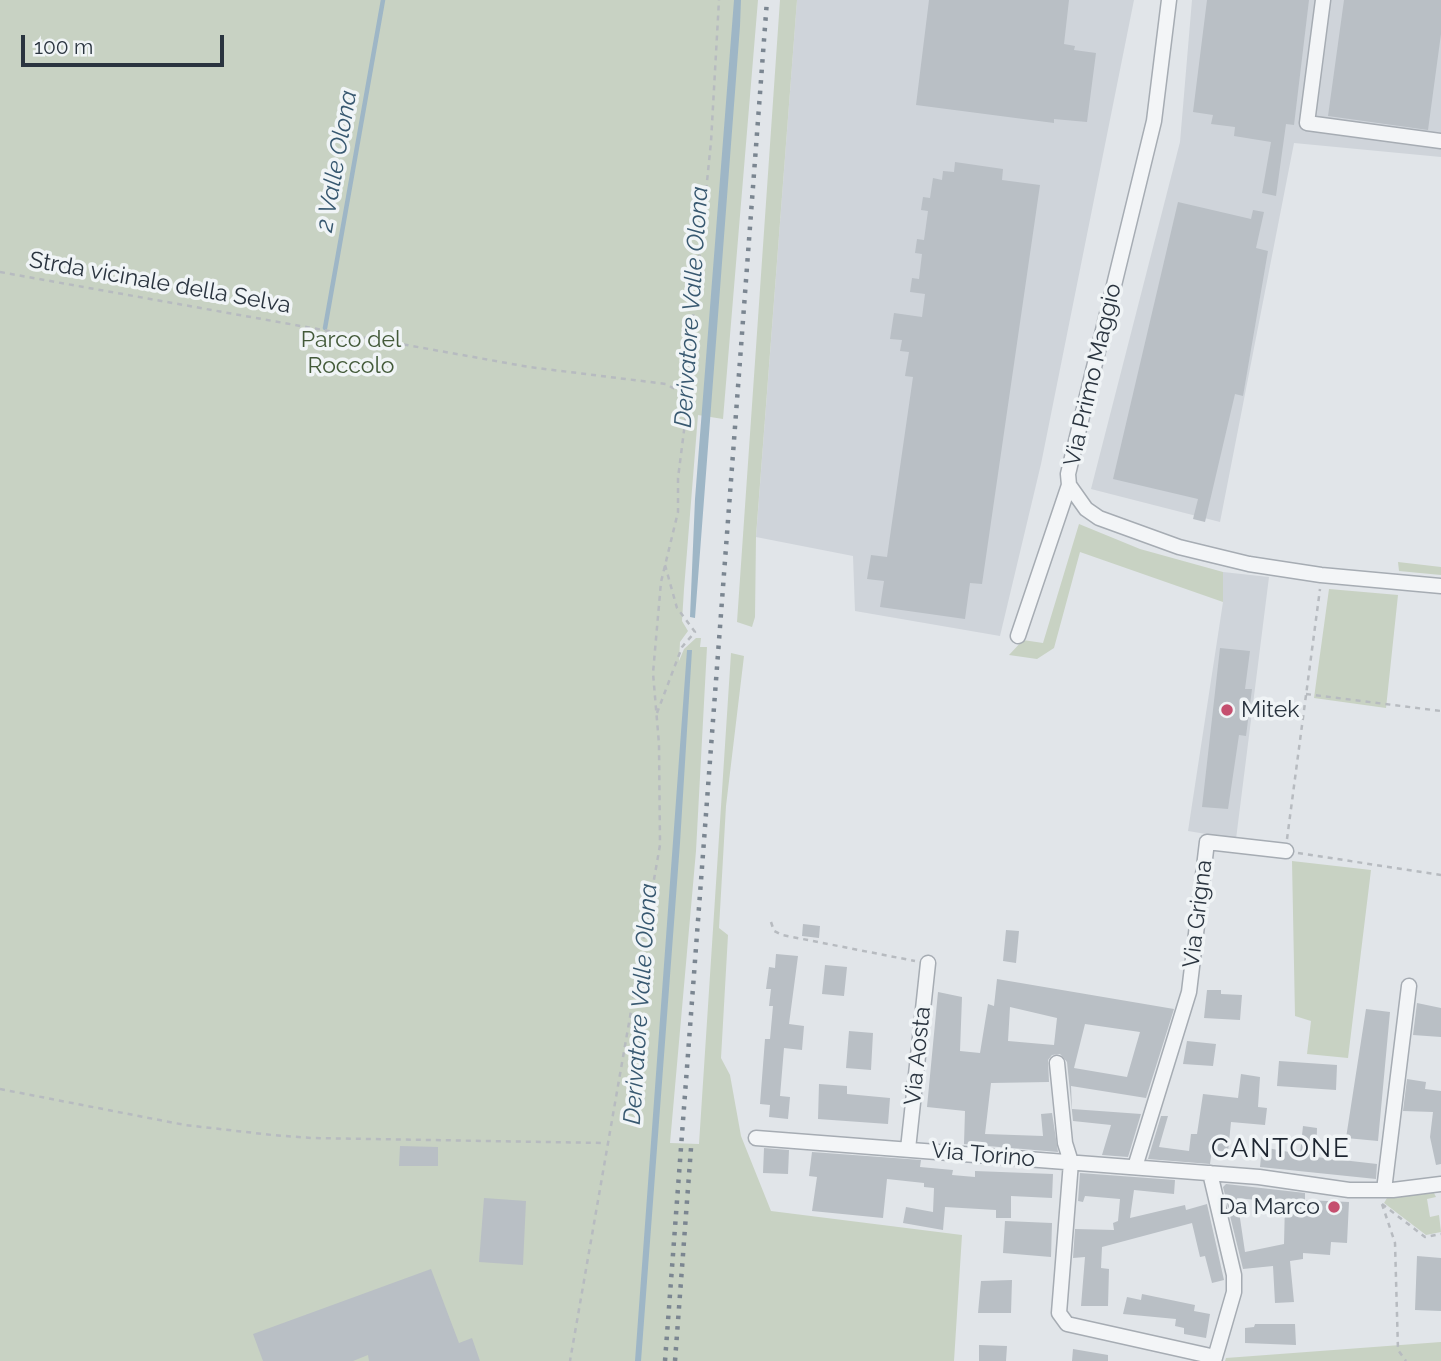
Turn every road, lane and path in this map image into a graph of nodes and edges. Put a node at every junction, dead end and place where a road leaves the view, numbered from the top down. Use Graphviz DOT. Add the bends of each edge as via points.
graph roads {
  1 [pos="719,0"];
  2 [pos="1169,0"];
  3 [pos="1323,0"];
  4 [pos="1441,141"];
  5 [pos="0,272"];
  6 [pos="685,399"];
  7 [pos="1069,485"];
  8 [pos="664,563"];
  9 [pos="1321,575"];
  10 [pos="1441,586"];
  11 [pos="1018,636"];
  12 [pos="1306,694"];
  13 [pos="1441,711"];
  14 [pos="656,716"];
  15 [pos="1286,851"];
  16 [pos="1441,875"];
  17 [pos="771,922"];
  18 [pos="928,963"];
  19 [pos="1409,986"];
  20 [pos="1057,1063"];
  21 [pos="0,1089"];
  22 [pos="756,1138"];
  23 [pos="606,1143"];
  24 [pos="908,1149"];
  25 [pos="1072,1162"];
  26 [pos="1135,1167"];
  27 [pos="1210,1173"];
  28 [pos="1441,1184"];
  29 [pos="1383,1197"];
  30 [pos="1441,1234"];
  31 [pos="1214,1359"];
  32 [pos="570,1361"];
  33 [pos="1406,1361"];
  1 -- 6 [label="path" via="711,142"];
  2 -- 7 [label="street, Via Primo Maggio" via="1154,121"];
  3 -- 4 [label="street" via="1307,123"];
  5 -- 6 [label="path, Strda vicinale della Selva" via="529,368 666,384"];
  6 -- 8 [label="path" via="678,512"];
  7 -- 9 [label="street, Via Primo Maggio" via="1086,509 1133,533 1249,564"];
  7 -- 11 [label="street"];
  8 -- 14 [label="path" via="653,674"];
  8 -- 14 [label="path" via="677,608 695,632 682,647"];
  9 -- 10 [label="street, Via Primo Maggio"];
  9 -- 12 [label="path"];
  12 -- 13 [label="path"];
  12 -- 15 [label="path"];
  14 -- 23 [label="path" via="660,845"];
  15 -- 16 [label="path"];
  15 -- 26 [label="street, Via Grigna" via="1207,842 1189,992"];
  17 -- 18 [label="path" via="774,931 782,935"];
  18 -- 24 [label="street, Via Aosta"];
  19 -- 29 [label="street"];
  20 -- 25 [label="street" via="1065,1143"];
  21 -- 23 [label="path" via="207,1128 312,1138"];
  22 -- 24 [label="street, Via Torino"];
  23 -- 32 [label="path"];
  24 -- 25 [label="street, Via Torino"];
  25 -- 26 [label="street, Via Torino"];
  25 -- 31 [label="street" via="1059,1313 1067,1324"];
  26 -- 27 [label="street, Via Torino"];
  27 -- 29 [label="street, Via Torino"];
  27 -- 31 [label="street" via="1234,1275 1234,1292"];
  28 -- 29 [label="street, Via Torino"];
  29 -- 30 [label="path" via="1424,1237"];
  29 -- 33 [label="path" via="1395,1243 1398,1350"];
}
